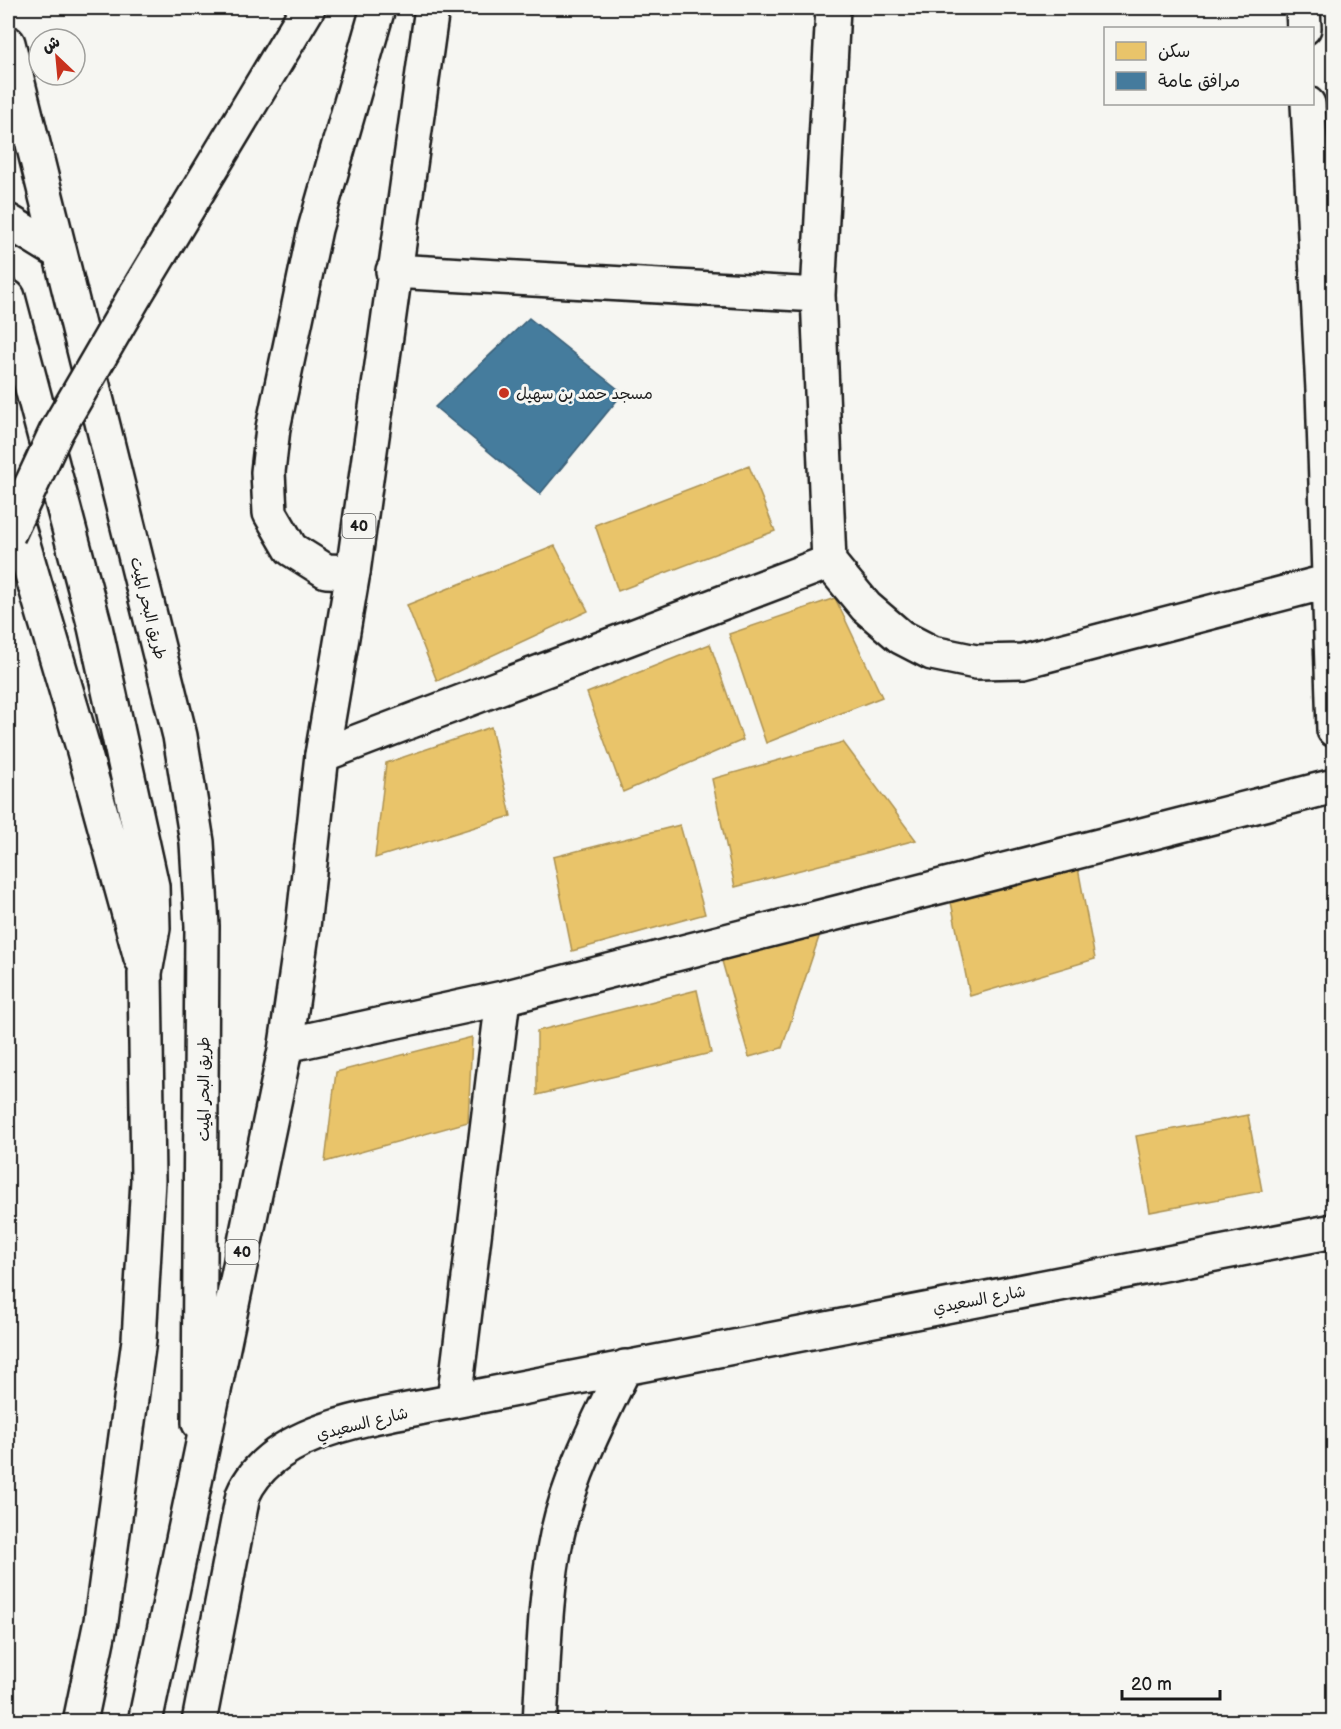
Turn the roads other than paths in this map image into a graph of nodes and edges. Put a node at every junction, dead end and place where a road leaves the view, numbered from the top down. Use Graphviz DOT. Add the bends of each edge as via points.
graph roads {
  1 [pos="308,8"];
  2 [pos="378,8"];
  3 [pos="432,8"];
  4 [pos="833,8"];
  5 [pos="1303,8"];
  6 [pos="1304,27"];
  7 [pos="8,43"];
  8 [pos="1308,105"];
  9 [pos="8,221"];
  10 [pos="57,251"];
  11 [pos="393,271"];
  12 [pos="818,295"];
  13 [pos="8,297"];
  14 [pos="1328,389"];
  15 [pos="8,493"];
  16 [pos="8,535"];
  17 [pos="828,562"];
  18 [pos="353,572"];
  19 [pos="1330,581"];
  20 [pos="1334,730"];
  21 [pos="322,755"];
  22 [pos="1334,786"];
  23 [pos="145,973"];
  24 [pos="503,998"];
  25 [pos="286,1045"];
  26 [pos="1334,1231"];
  27 [pos="625,1366"];
  28 [pos="454,1401"];
  29 [pos="199,1460"];
  30 [pos="81,1722"];
  31 [pos="145,1722"];
  32 [pos="199,1722"];
  33 [pos="540,1722"];
  1 -- 16 [label="main road, bridge" via="56,432"];
  2 -- 18 [label="main road" via="310,251 273,428 268,472 270,513 291,549 326,571"];
  3 -- 11 [label="main road, 40"];
  4 -- 12 [label="main road"];
  5 -- 6 [label="main road"];
  7 -- 10 [label="main road, طريق البحر الميت"];
  8 -- 14 [label="main road"];
  9 -- 10 [label="main road"];
  10 -- 29 [label="main road, طريق البحر الميت" via="180,736 196,842 202,926"];
  11 -- 12 [label="main road"];
  11 -- 18 [label="main road, 40"];
  12 -- 17 [label="main road"];
  13 -- 23 [label="main road" via="95,627 152,886 153,928"];
  14 -- 19 [label="main road"];
  15 -- 23 [label="main road"];
  17 -- 19 [label="main road" via="866,607 901,637 932,653 976,662 1023,662"];
  17 -- 21 [label="main road"];
  18 -- 21 [label="main road, 40"];
  19 -- 20 [label="main road"];
  21 -- 25 [label="main road, 40"];
  22 -- 24 [label="main road"];
  23 -- 30 [label="main road" via="148,1180 139,1340 101,1620"];
  24 -- 25 [label="main road"];
  24 -- 28 [label="main road"];
  25 -- 29 [label="main road, 40"];
  26 -- 27 [label="main road, شارع السعيدي"];
  27 -- 28 [label="main road, شارع السعيدي"];
  27 -- 33 [label="main road" via="586,1446 557,1534 547,1599"];
  28 -- 32 [label="main road, شارع السعيدي" via="339,1426 302,1439 276,1453 258,1470 243,1495"];
  29 -- 31 [label="main road, 40"];
}
